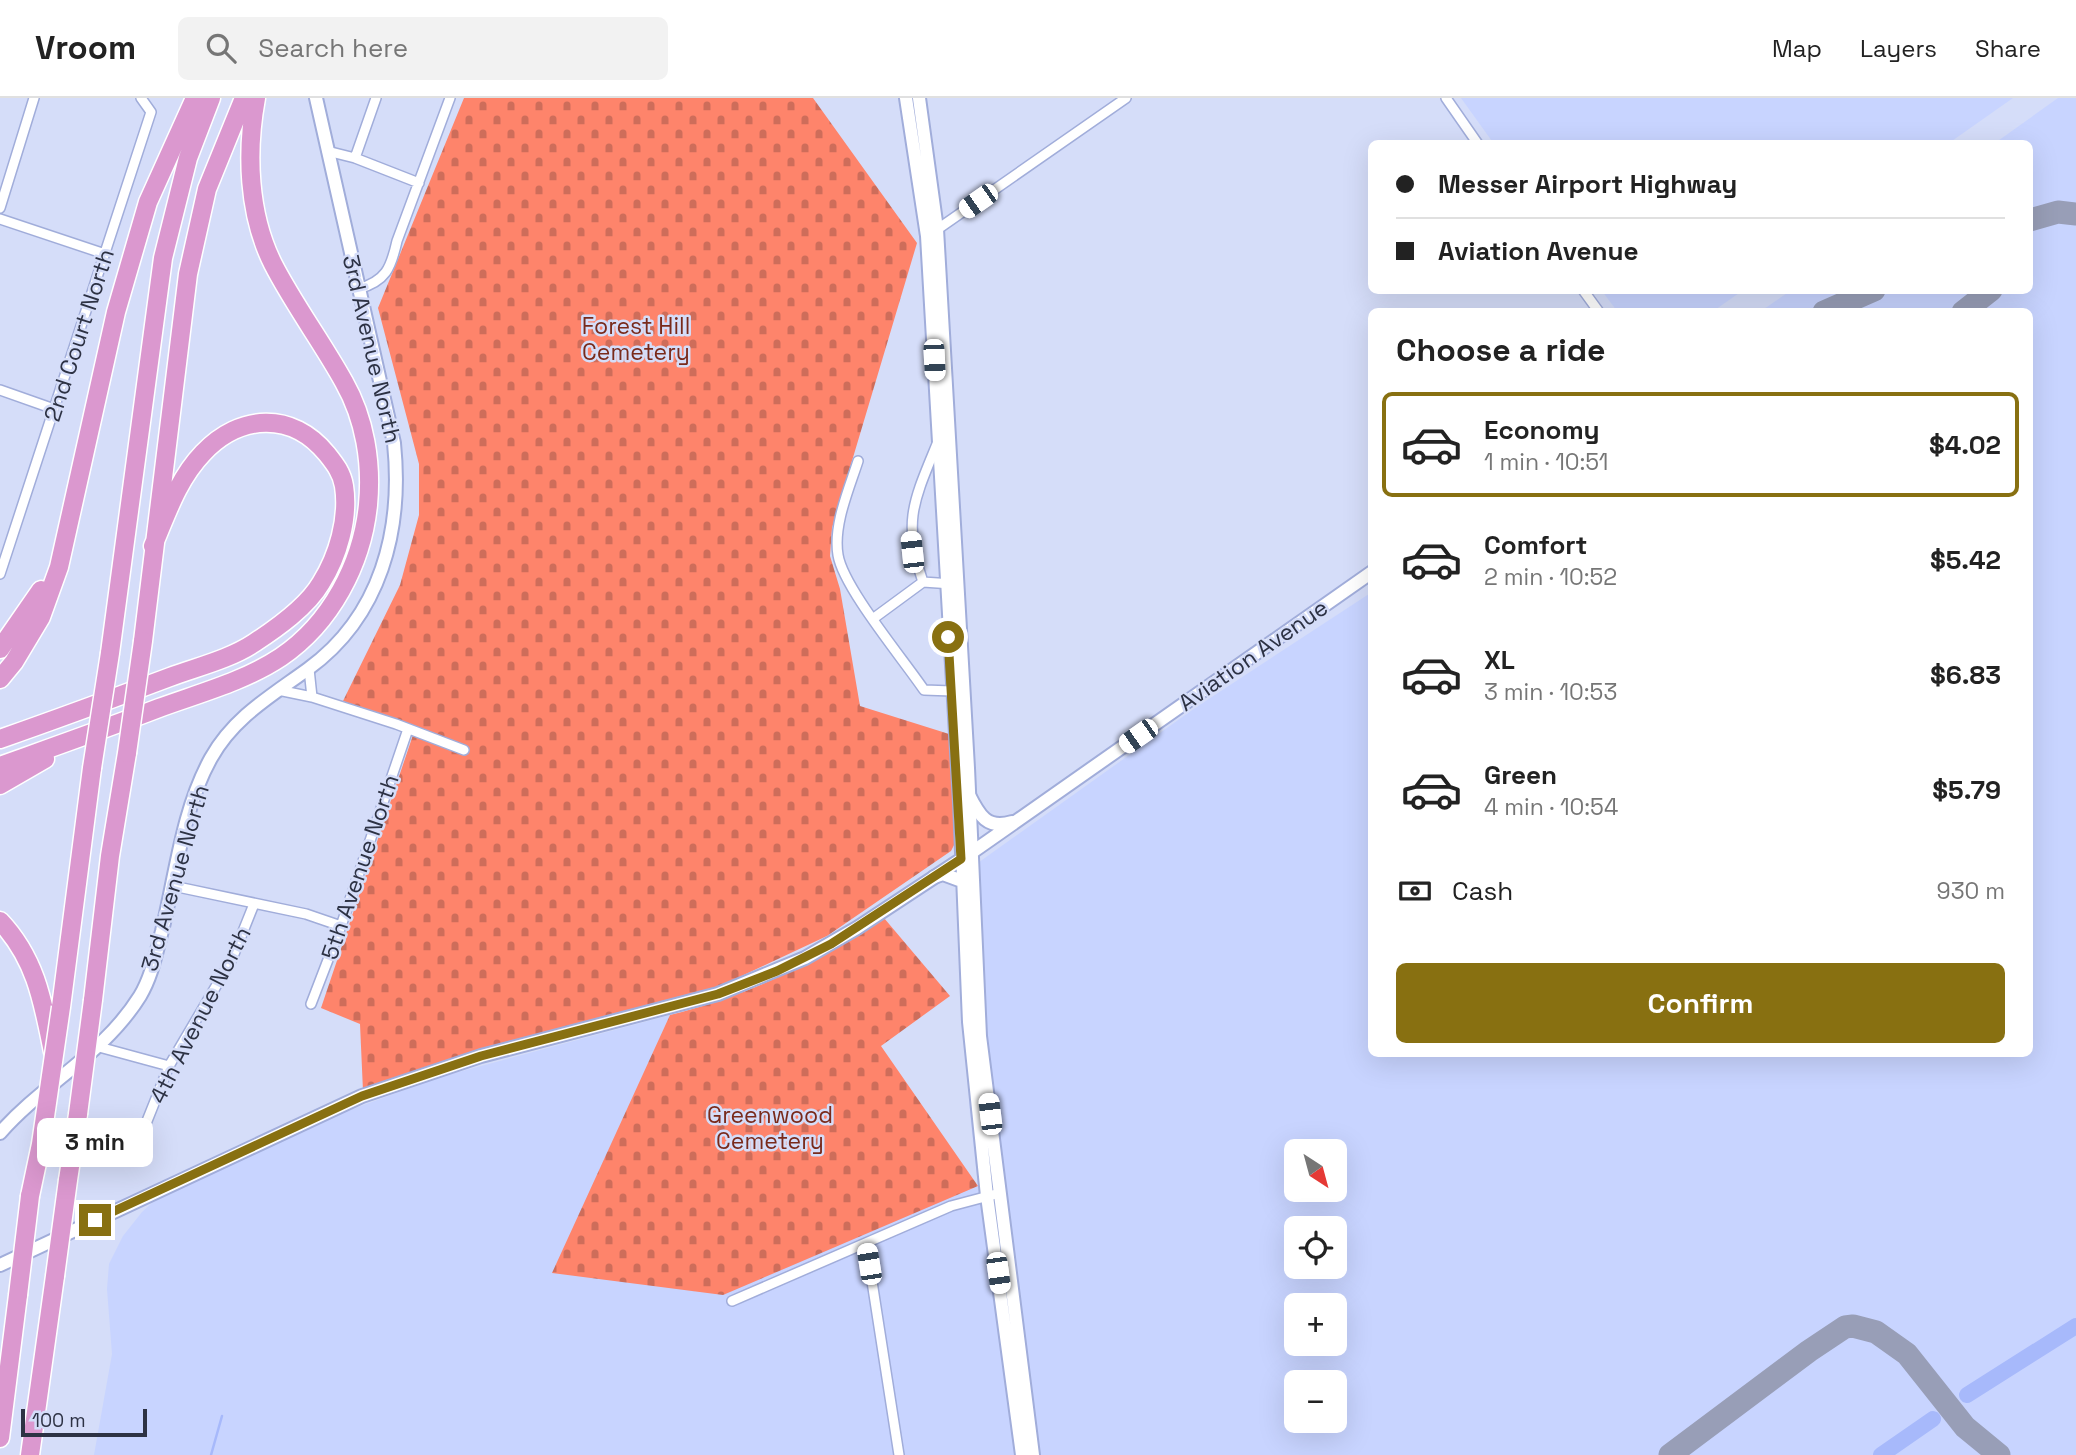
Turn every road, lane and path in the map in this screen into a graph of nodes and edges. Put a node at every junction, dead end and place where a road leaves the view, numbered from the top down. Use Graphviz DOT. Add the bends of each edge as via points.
graph roads {
  1 [pos="34,98"];
  2 [pos="141,98"];
  3 [pos="195,98"];
  4 [pos="211,98"];
  5 [pos="244,98"];
  6 [pos="256,98"];
  7 [pos="316,98"];
  8 [pos="376,98"];
  9 [pos="450,98"];
  10 [pos="906,98"];
  11 [pos="919,98"];
  12 [pos="1126,98"];
  13 [pos="1446,98"];
  14 [pos="1115,101"];
  15 [pos="1475,140"];
  16 [pos="327,151"];
  17 [pos="355,158"];
  18 [pos="419,183"];
  19 [pos="0,208"];
  20 [pos="0,219"];
  21 [pos="932,233"];
  22 [pos="105,254"];
  23 [pos="358,289"];
  24 [pos="0,390"];
  25 [pos="54,409"];
  26 [pos="938,443"];
  27 [pos="858,461"];
  28 [pos="68,529"];
  29 [pos="153,546"];
  30 [pos="0,574"];
  31 [pos="1368,575"];
  32 [pos="923,582"];
  33 [pos="951,584"];
  34 [pos="874,618"];
  35 [pos="0,649"];
  36 [pos="309,669"];
  37 [pos="0,679"];
  38 [pos="278,690"];
  39 [pos="952,691"];
  40 [pos="312,697"];
  41 [pos="408,729"];
  42 [pos="88,735"];
  43 [pos="0,739"];
  44 [pos="464,750"];
  45 [pos="0,766"];
  46 [pos="0,785"];
  47 [pos="969,795"];
  48 [pos="1025,816"];
  49 [pos="966,856"];
  50 [pos="934,877"];
  51 [pos="962,881"];
  52 [pos="173,886"];
  53 [pos="254,904"];
  54 [pos="0,921"];
  55 [pos="341,926"];
  56 [pos="311,1004"];
  57 [pos="99,1047"];
  58 [pos="54,1059"];
  59 [pos="169,1066"];
  60 [pos="145,1126"];
  61 [pos="0,1133"];
  62 [pos="994,1194"];
  63 [pos="866,1243"];
  64 [pos="0,1265"];
  65 [pos="733,1301"];
  66 [pos="0,1438"];
  67 [pos="30,1455"];
  68 [pos="899,1455"];
  69 [pos="1022,1455"];
  70 [pos="1033,1455"];
  1 -- 19 [label="street"];
  2 -- 22 [label="street, 2nd Court North" via="151,112"];
  3 -- 28 [label="highway" via="148,202 116,312"];
  4 -- 58 [label="highway, bridge" via="188,158 163,258"];
  5 -- 29 [label="highway" via="207,189 187,274"];
  6 -- 42 [label="highway" via="249,161 257,215 272,262 346,385 365,433 369,490 359,550 350,574 317,625 281,657 225,684"];
  7 -- 16 [label="street, 3rd Avenue North"];
  8 -- 17 [label="street"];
  9 -- 18 [label="street"];
  10 -- 21 [label="street"];
  11 -- 21 [label="street"];
  12 -- 14 [label="street"];
  13 -- 15 [label="street"];
  14 -- 21 [label="street"];
  16 -- 17 [label="street"];
  16 -- 23 [label="street, 3rd Avenue North"];
  17 -- 18 [label="street"];
  18 -- 23 [label="street" via="385,276"];
  20 -- 22 [label="street"];
  21 -- 26 [label="street"];
  21 -- 33 [label="street"];
  22 -- 25 [label="street, 2nd Court North"];
  23 -- 36 [label="street, 3rd Avenue North" via="394,443 396,524 386,561 365,605 326,655"];
  24 -- 25 [label="street"];
  25 -- 30 [label="street, 2nd Court North"];
  26 -- 32 [label="street" via="910,527 912,552"];
  26 -- 33 [label="street"];
  27 -- 34 [label="street" via="840,522 837,553 845,578"];
  28 -- 35 [label="highway" via="37,601"];
  28 -- 37 [label="highway" via="41,617"];
  29 -- 43 [label="highway" via="177,488 204,451 229,432 248,424 279,422 322,448 338,468 345,508 332,562 320,586 281,623 239,650"];
  29 -- 67 [label="highway, bridge"];
  31 -- 48 [label="street, Aviation Avenue"];
  32 -- 33 [label="street"];
  32 -- 34 [label="street"];
  33 -- 39 [label="street"];
  33 -- 47 [label="street"];
  34 -- 39 [label="street" via="924,690"];
  36 -- 38 [label="street, 3rd Avenue North"];
  36 -- 40 [label="street"];
  38 -- 40 [label="street"];
  38 -- 52 [label="street, 3rd Avenue North" via="234,726 211,758 192,803"];
  39 -- 49 [label="street"];
  40 -- 41 [label="street"];
  41 -- 44 [label="street"];
  41 -- 55 [label="street, 5th Avenue North"];
  42 -- 45 [label="highway"];
  42 -- 46 [label="highway"];
  47 -- 48 [label="street" via="986,822 994,825"];
  47 -- 49 [label="street"];
  48 -- 49 [label="street, Aviation Avenue"];
  49 -- 50 [label="street, Aviation Avenue"];
  49 -- 51 [label="street"];
  49 -- 62 [label="street"];
  50 -- 51 [label="street" via="948,875"];
  50 -- 64 [label="street, Aviation Avenue" via="831,944 777,971 718,994 481,1056 362,1096"];
  51 -- 62 [label="street" via="968,1022"];
  52 -- 53 [label="street"];
  52 -- 57 [label="street, 3rd Avenue North" via="153,967 141,995"];
  53 -- 55 [label="street"];
  53 -- 59 [label="street, 4th Avenue North" via="232,959"];
  54 -- 58 [label="highway, bridge" via="33,969"];
  55 -- 56 [label="street, 5th Avenue North"];
  57 -- 59 [label="street"];
  57 -- 61 [label="street, 3rd Avenue North"];
  58 -- 66 [label="highway, bridge" via="30,1196"];
  59 -- 60 [label="street, 4th Avenue North"];
  62 -- 63 [label="street" via="951,1206"];
  62 -- 69 [label="street"];
  62 -- 70 [label="street"];
  63 -- 65 [label="street"];
  63 -- 68 [label="street"];
}
